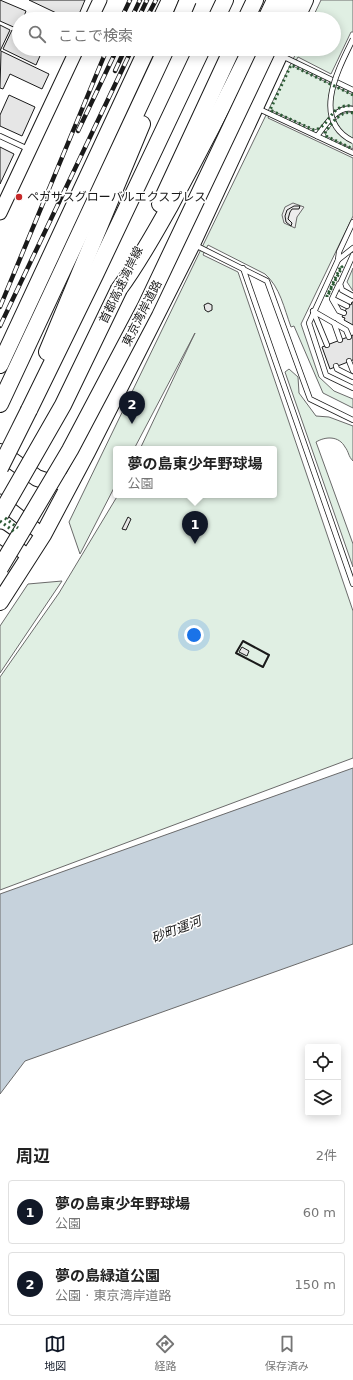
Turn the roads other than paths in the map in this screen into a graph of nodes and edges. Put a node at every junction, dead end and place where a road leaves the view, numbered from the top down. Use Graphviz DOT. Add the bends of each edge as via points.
graph roads {
  1 [pos="100,0"];
  2 [pos="170,0"];
  3 [pos="188,0"];
  4 [pos="225,0"];
  5 [pos="255,0"];
  6 [pos="276,0"];
  7 [pos="291,0"];
  8 [pos="305,0"];
  9 [pos="94,12"];
  10 [pos="164,12"];
  11 [pos="184,12"];
  12 [pos="219,12"];
  13 [pos="249,12"];
  14 [pos="270,12"];
  15 [pos="285,12"];
  16 [pos="299,12"];
  17 [pos="353,39"];
  18 [pos="74,56"];
  19 [pos="144,56"];
  20 [pos="163,56"];
  21 [pos="168,56"];
  22 [pos="198,56"];
  23 [pos="229,56"];
  24 [pos="247,56"];
  25 [pos="273,56"];
  26 [pos="274,56"];
  27 [pos="286,56"];
  28 [pos="353,90"];
  29 [pos="254,106"];
  30 [pos="353,109"];
  31 [pos="0,136"];
  32 [pos="317,136"];
  33 [pos="353,141"];
  34 [pos="30,150"];
  35 [pos="353,153"];
  36 [pos="3,197"];
  37 [pos="0,213"];
  38 [pos="353,222"];
  39 [pos="192,244"];
  40 [pos="353,248"];
  41 [pos="353,255"];
  42 [pos="338,260"];
  43 [pos="243,268"];
  44 [pos="88,273"];
  45 [pos="340,281"];
  46 [pos="120,289"];
  47 [pos="353,296"];
  48 [pos="332,299"];
  49 [pos="347,306"];
  50 [pos="313,311"];
  51 [pos="344,313"];
  52 [pos="334,323"];
  53 [pos="349,337"];
  54 [pos="340,340"];
  55 [pos="327,345"];
  56 [pos="348,362"];
  57 [pos="0,365"];
  58 [pos="336,366"];
  59 [pos="353,371"];
  60 [pos="353,377"];
  61 [pos="353,388"];
  62 [pos="0,404"];
  63 [pos="353,420"];
  64 [pos="0,452"];
  65 [pos="0,468"];
  66 [pos="74,477"];
  67 [pos="0,501"];
  68 [pos="0,515"];
  69 [pos="43,535"];
  70 [pos="0,536"];
  71 [pos="30,557"];
  72 [pos="0,568"];
  73 [pos="353,584"];
  74 [pos="0,602"];
  1 -- 9 [label="street"];
  2 -- 10 [label="highway"];
  3 -- 11 [label="highway, bridge"];
  4 -- 12 [label="highway"];
  5 -- 13 [label="highway"];
  6 -- 14 [label="highway"];
  7 -- 15 [label="highway"];
  8 -- 16 [label="highway"];
  17 -- 33 [label="lane, bridge" via="334,81 330,99 336,125"];
  18 -- 34 [label="street"];
  19 -- 57 [label="highway"];
  20 -- 62 [label="highway"];
  21 -- 44 [label="highway"];
  22 -- 44 [label="highway"];
  23 -- 46 [label="highway, 首都高速湾岸線"];
  24 -- 46 [label="highway" via="176,195 137,265"];
  25 -- 72 [label="highway, 東京湾岸道路, bridge" via="70,450"];
  26 -- 29 [label="highway"];
  27 -- 28 [label="lane"];
  29 -- 32 [label="lane"];
  29 -- 39 [label="highway"];
  30 -- 32 [label="lane" via="342,110 336,114"];
  31 -- 34 [label="lane"];
  32 -- 35 [label="lane"];
  34 -- 36 [label="street"];
  36 -- 37 [label="street"];
  38 -- 42 [label="lane" via="339,252"];
  39 -- 43 [label="lane"];
  39 -- 66 [label="highway"];
  40 -- 42 [label="lane"];
  41 -- 45 [label="lane"];
  42 -- 50 [label="lane"];
  43 -- 63 [label="lane" via="267,281 310,399"];
  43 -- 73 [label="lane"];
  44 -- 65 [label="highway, bridge" via="33,390 29,410"];
  45 -- 47 [label="lane" via="342,290"];
  45 -- 48 [label="lane"];
  46 -- 68 [label="highway, 首都高速湾岸線, bridge" via="63,404"];
  48 -- 49 [label="lane"];
  48 -- 51 [label="lane" via="339,311"];
  50 -- 52 [label="lane"];
  50 -- 55 [label="lane"];
  50 -- 61 [label="lane" via="310,327 326,375"];
  52 -- 53 [label="lane" via="346,330"];
  52 -- 54 [label="lane"];
  56 -- 59 [label="lane"];
  58 -- 60 [label="lane"];
  64 -- 66 [label="highway" via="46,481 63,481"];
  66 -- 69 [label="highway"];
  67 -- 69 [label="street"];
  69 -- 71 [label="highway"];
  70 -- 71 [label="street"];
  71 -- 74 [label="highway"];
}
